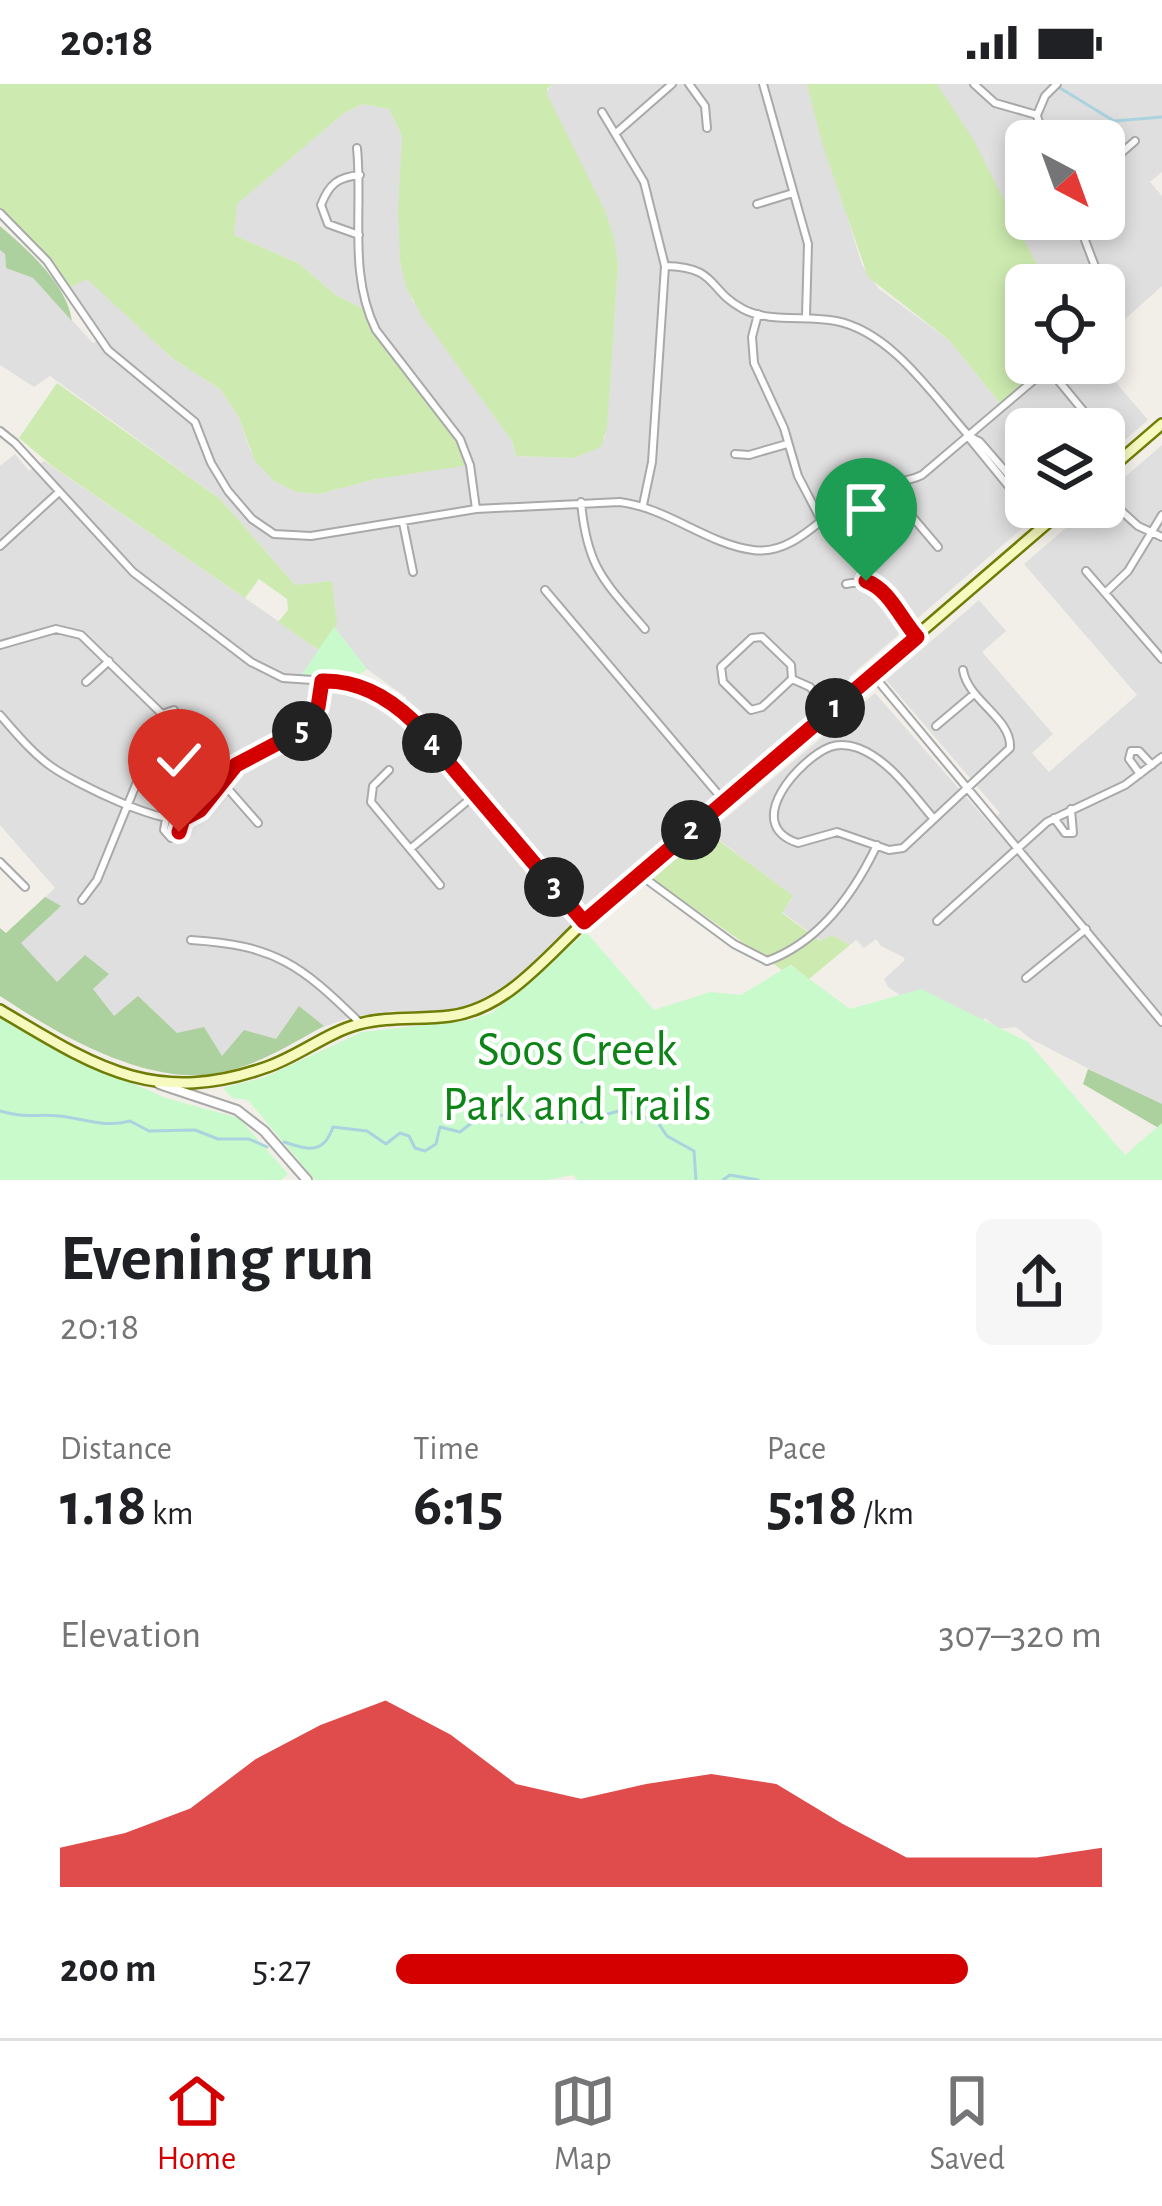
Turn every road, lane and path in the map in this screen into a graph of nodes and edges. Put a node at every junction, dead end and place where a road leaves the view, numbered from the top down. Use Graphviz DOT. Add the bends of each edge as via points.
graph roads {
  1 [pos="672,84"];
  2 [pos="689,84"];
  3 [pos="763,84"];
  4 [pos="974,84"];
  5 [pos="1057,84"];
  6 [pos="602,112"];
  7 [pos="1037,115"];
  8 [pos="1039,120"];
  9 [pos="707,128"];
  10 [pos="616,133"];
  11 [pos="1135,141"];
  12 [pos="357,148"];
  13 [pos="1125,150"];
  14 [pos="360,175"];
  15 [pos="794,193"];
  16 [pos="757,204"];
  17 [pos="0,213"];
  18 [pos="359,235"];
  19 [pos="665,266"];
  20 [pos="758,314"];
  21 [pos="806,316"];
  22 [pos="1030,384"];
  23 [pos="1162,424"];
  24 [pos="0,431"];
  25 [pos="969,436"];
  26 [pos="787,444"];
  27 [pos="734,454"];
  28 [pos="1125,456"];
  29 [pos="1005,471"];
  30 [pos="1005,481"];
  31 [pos="898,485"];
  32 [pos="59,492"];
  33 [pos="581,502"];
  34 [pos="643,505"];
  35 [pos="476,509"];
  36 [pos="1162,515"];
  37 [pos="1125,517"];
  38 [pos="821,520"];
  39 [pos="403,521"];
  40 [pos="1043,528"];
  41 [pos="1152,533"];
  42 [pos="1162,537"];
  43 [pos="0,546"];
  44 [pos="938,547"];
  45 [pos="1086,571"];
  46 [pos="413,572"];
  47 [pos="846,584"];
  48 [pos="545,590"];
  49 [pos="1105,593"];
  50 [pos="645,628"];
  51 [pos="917,637"];
  52 [pos="0,645"];
  53 [pos="1162,659"];
  54 [pos="109,661"];
  55 [pos="963,670"];
  56 [pos="874,676"];
  57 [pos="791,679"];
  58 [pos="322,681"];
  59 [pos="86,682"];
  60 [pos="974,694"];
  61 [pos="174,710"];
  62 [pos="830,712"];
  63 [pos="162,714"];
  64 [pos="0,715"];
  65 [pos="936,727"];
  66 [pos="1162,757"];
  67 [pos="1152,765"];
  68 [pos="389,770"];
  69 [pos="1140,774"];
  70 [pos="222,782"];
  71 [pos="968,785"];
  72 [pos="476,794"];
  73 [pos="724,801"];
  74 [pos="129,803"];
  75 [pos="1071,809"];
  76 [pos="1054,818"];
  77 [pos="166,819"];
  78 [pos="183,819"];
  79 [pos="934,819"];
  80 [pos="258,823"];
  81 [pos="877,845"];
  82 [pos="1019,846"];
  83 [pos="410,849"];
  84 [pos="0,862"];
  85 [pos="639,874"];
  86 [pos="440,885"];
  87 [pos="25,887"];
  88 [pos="82,900"];
  89 [pos="938,921"];
  90 [pos="584,922"];
  91 [pos="1086,929"];
  92 [pos="191,940"];
  93 [pos="1027,978"];
  94 [pos="0,1010"];
  95 [pos="1162,1022"];
  96 [pos="361,1024"];
  97 [pos="159,1084"];
  98 [pos="307,1180"];
  1 -- 10 [label="street"];
  2 -- 9 [label="street" via="706,106"];
  3 -- 15 [label="street"];
  4 -- 7 [label="street" via="995,103"];
  5 -- 7 [label="street"];
  6 -- 10 [label="street"];
  7 -- 8 [label="street"];
  10 -- 19 [label="street" via="644,182"];
  11 -- 13 [label="street"];
  12 -- 14 [label="street"];
  14 -- 18 [label="street"];
  14 -- 18 [label="street" via="333,183 321,205 328,224"];
  15 -- 16 [label="street"];
  15 -- 21 [label="street" via="808,244"];
  17 -- 39 [label="street" via="47,261 108,350 195,422 217,474 252,519 296,538"];
  18 -- 35 [label="street" via="367,311 460,439"];
  19 -- 20 [label="street" via="698,270"];
  19 -- 34 [label="street"];
  20 -- 21 [label="street"];
  20 -- 26 [label="street" via="754,363"];
  21 -- 25 [label="street" via="873,337"];
  22 -- 25 [label="street"];
  23 -- 28 [label="main road"];
  24 -- 32 [label="street"];
  25 -- 29 [label="street"];
  25 -- 30 [label="street"];
  25 -- 31 [label="street"];
  26 -- 27 [label="street"];
  26 -- 38 [label="street"];
  31 -- 38 [label="street" via="869,487"];
  31 -- 44 [label="street" via="904,507"];
  32 -- 43 [label="street"];
  32 -- 58 [label="street" via="133,572 251,662 284,678"];
  33 -- 34 [label="street"];
  33 -- 35 [label="street"];
  33 -- 50 [label="street" via="596,570"];
  34 -- 38 [label="street" via="752,550 779,547"];
  35 -- 39 [label="street"];
  36 -- 41 [label="street"];
  37 -- 41 [label="street"];
  39 -- 46 [label="street"];
  40 -- 51 [label="main road"];
  41 -- 42 [label="street"];
  41 -- 49 [label="street"];
  45 -- 49 [label="street"];
  47 -- 51 [label="street" via="880,587"];
  48 -- 73 [label="street"];
  49 -- 53 [label="street"];
  51 -- 56 [label="main road"];
  52 -- 54 [label="street" via="45,631 81,635"];
  54 -- 59 [label="street"];
  54 -- 63 [label="street"];
  55 -- 60 [label="street"];
  56 -- 62 [label="main road"];
  56 -- 71 [label="street"];
  57 -- 57 [label="street" via="790,665 762,637 723,662 720,673 751,710"];
  57 -- 62 [label="street" via="810,687"];
  58 -- 70 [label="street" via="308,727 244,759"];
  58 -- 72 [label="street" via="398,706"];
  60 -- 65 [label="street"];
  60 -- 71 [label="street" via="1011,744"];
  61 -- 63 [label="street"];
  62 -- 73 [label="main road"];
  63 -- 74 [label="street"];
  64 -- 74 [label="street" via="55,769"];
  66 -- 67 [label="street"];
  67 -- 69 [label="street"];
  67 -- 69 [label="street" via="1131,751"];
  68 -- 83 [label="street" via="373,786 371,802"];
  69 -- 75 [label="street"];
  70 -- 78 [label="street"];
  70 -- 80 [label="street"];
  71 -- 79 [label="street"];
  71 -- 82 [label="street"];
  72 -- 83 [label="street"];
  72 -- 90 [label="street"];
  73 -- 85 [label="main road"];
  74 -- 77 [label="street"];
  74 -- 88 [label="street"];
  75 -- 76 [label="street"];
  75 -- 76 [label="street" via="1073,833"];
  76 -- 82 [label="street"];
  77 -- 78 [label="street"];
  77 -- 78 [label="street" via="171,838"];
  79 -- 81 [label="street" via="903,848"];
  79 -- 81 [label="street" via="857,748 822,752 776,800 772,820 798,843 837,832"];
  81 -- 85 [label="street" via="822,928 767,961"];
  82 -- 89 [label="street"];
  82 -- 91 [label="street"];
  83 -- 86 [label="street"];
  84 -- 87 [label="street"];
  85 -- 90 [label="main road"];
  90 -- 96 [label="main road" via="480,1009"];
  91 -- 93 [label="street"];
  91 -- 95 [label="street"];
  92 -- 96 [label="street" via="230,942 295,964"];
  94 -- 97 [label="main road" via="93,1061"];
  96 -- 97 [label="main road" via="251,1072"];
  97 -- 98 [label="street" via="237,1110"];
}
